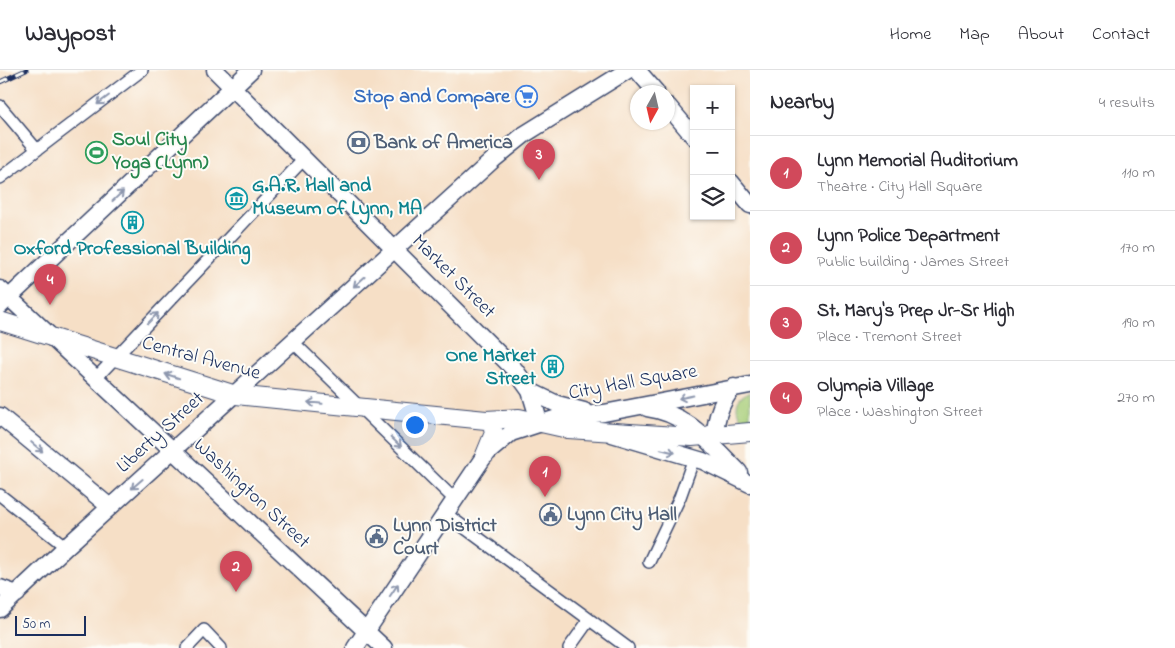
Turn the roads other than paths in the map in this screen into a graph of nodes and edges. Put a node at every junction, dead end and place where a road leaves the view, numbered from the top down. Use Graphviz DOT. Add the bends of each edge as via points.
graph roads {
  1 [pos="142,70"];
  2 [pos="215,70"];
  3 [pos="251,70"];
  4 [pos="628,70"];
  5 [pos="637,70"];
  6 [pos="650,85"];
  7 [pos="234,88"];
  8 [pos="0,106"];
  9 [pos="675,115"];
  10 [pos="690,133"];
  11 [pos="37,150"];
  12 [pos="304,159"];
  13 [pos="0,178"];
  14 [pos="735,187"];
  15 [pos="750,205"];
  16 [pos="395,249"];
  17 [pos="3,297"];
  18 [pos="0,320"];
  19 [pos="49,336"];
  20 [pos="293,342"];
  21 [pos="115,357"];
  22 [pos="95,379"];
  23 [pos="742,386"];
  24 [pos="530,391"];
  25 [pos="236,395"];
  26 [pos="361,408"];
  27 [pos="630,408"];
  28 [pos="604,413"];
  29 [pos="0,416"];
  30 [pos="486,420"];
  31 [pos="540,424"];
  32 [pos="605,431"];
  33 [pos="750,432"];
  34 [pos="710,440"];
  35 [pos="174,451"];
  36 [pos="486,455"];
  37 [pos="694,458"];
  38 [pos="711,464"];
  39 [pos="750,483"];
  40 [pos="0,494"];
  41 [pos="455,500"];
  42 [pos="110,507"];
  43 [pos="446,514"];
  44 [pos="66,547"];
  45 [pos="649,562"];
  46 [pos="0,588"];
  47 [pos="17,594"];
  48 [pos="0,610"];
  49 [pos="590,620"];
  50 [pos="367,631"];
  51 [pos="187,648"];
  52 [pos="221,648"];
  53 [pos="355,648"];
  54 [pos="384,648"];
  55 [pos="570,648"];
  56 [pos="628,648"];
  1 -- 11 [label="street, one-way"];
  2 -- 7 [label="main road, Market Street"];
  3 -- 7 [label="main road"];
  4 -- 16 [label="main road, Liberty Street" via="513,143"];
  5 -- 6 [label="main road"];
  7 -- 12 [label="main road, Market Street"];
  17 -- 7 [label="main road, one-way"];
  8 -- 11 [label="street"];
  9 -- 10 [label="main road"];
  11 -- 13 [label="street"];
  12 -- 16 [label="main road, Market Street"];
  21 -- 12 [label="street, one-way"];
  14 -- 15 [label="main road"];
  16 -- 20 [label="main road, Liberty Street, one-way"];
  16 -- 24 [label="main road, Market Street" via="516,370"];
  17 -- 19 [label="main road, Washington Street"];
  18 -- 19 [label="main road, Central Avenue"];
  19 -- 21 [label="main road, Central Avenue"];
  19 -- 22 [label="main road, Washington Street"];
  20 -- 25 [label="main road, Liberty Street"];
  20 -- 26 [label="street"];
  21 -- 22 [label="street"];
  25 -- 21 [label="main road, Central Avenue, one-way"];
  22 -- 35 [label="main road, Washington Street"];
  23 -- 27 [label="main road, City Hall Square, one-way"];
  23 -- 34 [label="main road" via="721,407"];
  24 -- 28 [label="main road" via="569,408"];
  24 -- 31 [label="main road, Market Street"];
  26 -- 25 [label="main road, Central Avenue, one-way"];
  25 -- 35 [label="main road, Liberty Street"];
  26 -- 30 [label="main road, Central Avenue"];
  26 -- 41 [label="street, one-way"];
  27 -- 28 [label="main road, City Hall Square"];
  27 -- 34 [label="main road" via="655,409 676,415"];
  28 -- 31 [label="main road, City Hall Square" via="557,418"];
  29 -- 42 [label="main road, one-way"];
  30 -- 31 [label="main road, City Hall Square" via="519,418"];
  30 -- 36 [label="main road" via="494,431"];
  31 -- 32 [label="main road, City Hall Square"];
  31 -- 36 [label="main road, City Hall Square" via="506,436"];
  32 -- 34 [label="main road, City Hall Square"];
  32 -- 37 [label="main road, one-way"];
  33 -- 34 [label="main road, City Hall Square"];
  34 -- 38 [label="main road"];
  34 -- 39 [label="main road"];
  35 -- 42 [label="main road, Liberty Street, one-way"];
  35 -- 50 [label="main road, Washington Street"];
  36 -- 41 [label="main road, City Hall Square"];
  37 -- 38 [label="main road"];
  37 -- 45 [label="street" via="683,490"];
  38 -- 39 [label="main road"];
  40 -- 44 [label="street"];
  41 -- 43 [label="main road, City Hall Square"];
  42 -- 44 [label="main road, Liberty Street"];
  43 -- 49 [label="street"];
  50 -- 43 [label="main road, City Hall Square, one-way"];
  44 -- 47 [label="main road, Liberty Street"];
  46 -- 47 [label="main road"];
  47 -- 48 [label="main road, Liberty Street"];
  49 -- 55 [label="street"];
  49 -- 56 [label="street"];
  50 -- 53 [label="main road, City Hall Square"];
  50 -- 54 [label="main road, Washington Street"];
  51 -- 52 [label="street" via="204,630"];
}
